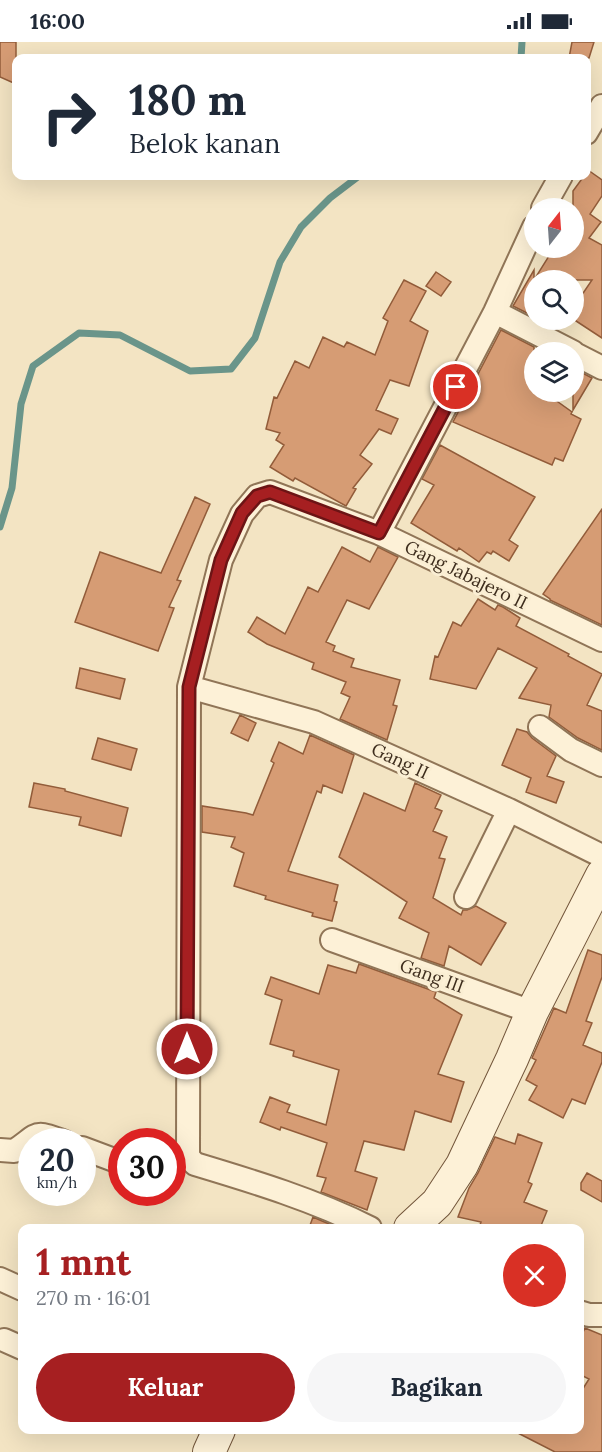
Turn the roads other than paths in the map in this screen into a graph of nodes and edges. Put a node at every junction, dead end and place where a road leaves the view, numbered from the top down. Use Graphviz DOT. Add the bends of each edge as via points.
graph roads {
  1 [pos="602,106"];
  2 [pos="591,125"];
  3 [pos="559,180"];
  4 [pos="549,198"];
  5 [pos="524,249"];
  6 [pos="495,312"];
  7 [pos="552,342"];
  8 [pos="584,359"];
  9 [pos="602,368"];
  10 [pos="379,533"];
  11 [pos="602,640"];
  12 [pos="189,687"];
  13 [pos="540,727"];
  14 [pos="602,765"];
  15 [pos="509,810"];
  16 [pos="602,856"];
  17 [pos="602,875"];
  18 [pos="466,897"];
  19 [pos="333,940"];
  20 [pos="532,1012"];
  21 [pos="186,1141"];
  22 [pos="186,1141"];
  23 [pos="18,1148"];
  24 [pos="0,1150"];
  25 [pos="186,1160"];
  26 [pos="186,1167"];
  27 [pos="362,1224"];
  28 [pos="414,1224"];
  29 [pos="0,1280"];
  30 [pos="18,1287"];
  31 [pos="584,1314"];
  32 [pos="602,1316"];
  33 [pos="217,1434"];
  34 [pos="209,1452"];
  1 -- 2 [label="street"];
  3 -- 4 [label="street"];
  5 -- 6 [label="street"];
  6 -- 7 [label="street"];
  6 -- 10 [label="street"];
  8 -- 9 [label="street"];
  10 -- 11 [label="street, Gang Jabajero II"];
  10 -- 12 [label="street, Gang Jabajero II" via="270,492 257,496 242,513 221,560"];
  12 -- 15 [label="street, Gang II" via="315,722"];
  12 -- 21 [label="street, Gang Jabajero II"];
  13 -- 14 [label="street" via="571,750"];
  15 -- 16 [label="street, Gang II"];
  15 -- 18 [label="street"];
  17 -- 20 [label="street"];
  19 -- 20 [label="street, Gang III"];
  20 -- 28 [label="street" via="462,1165 437,1203"];
  22 -- 25 [label="street, Gang Jabajero II"];
  23 -- 24 [label="street"];
  26 -- 27 [label="street" via="261,1183"];
  29 -- 30 [label="street"];
  31 -- 32 [label="street"];
  33 -- 34 [label="street"];
}
